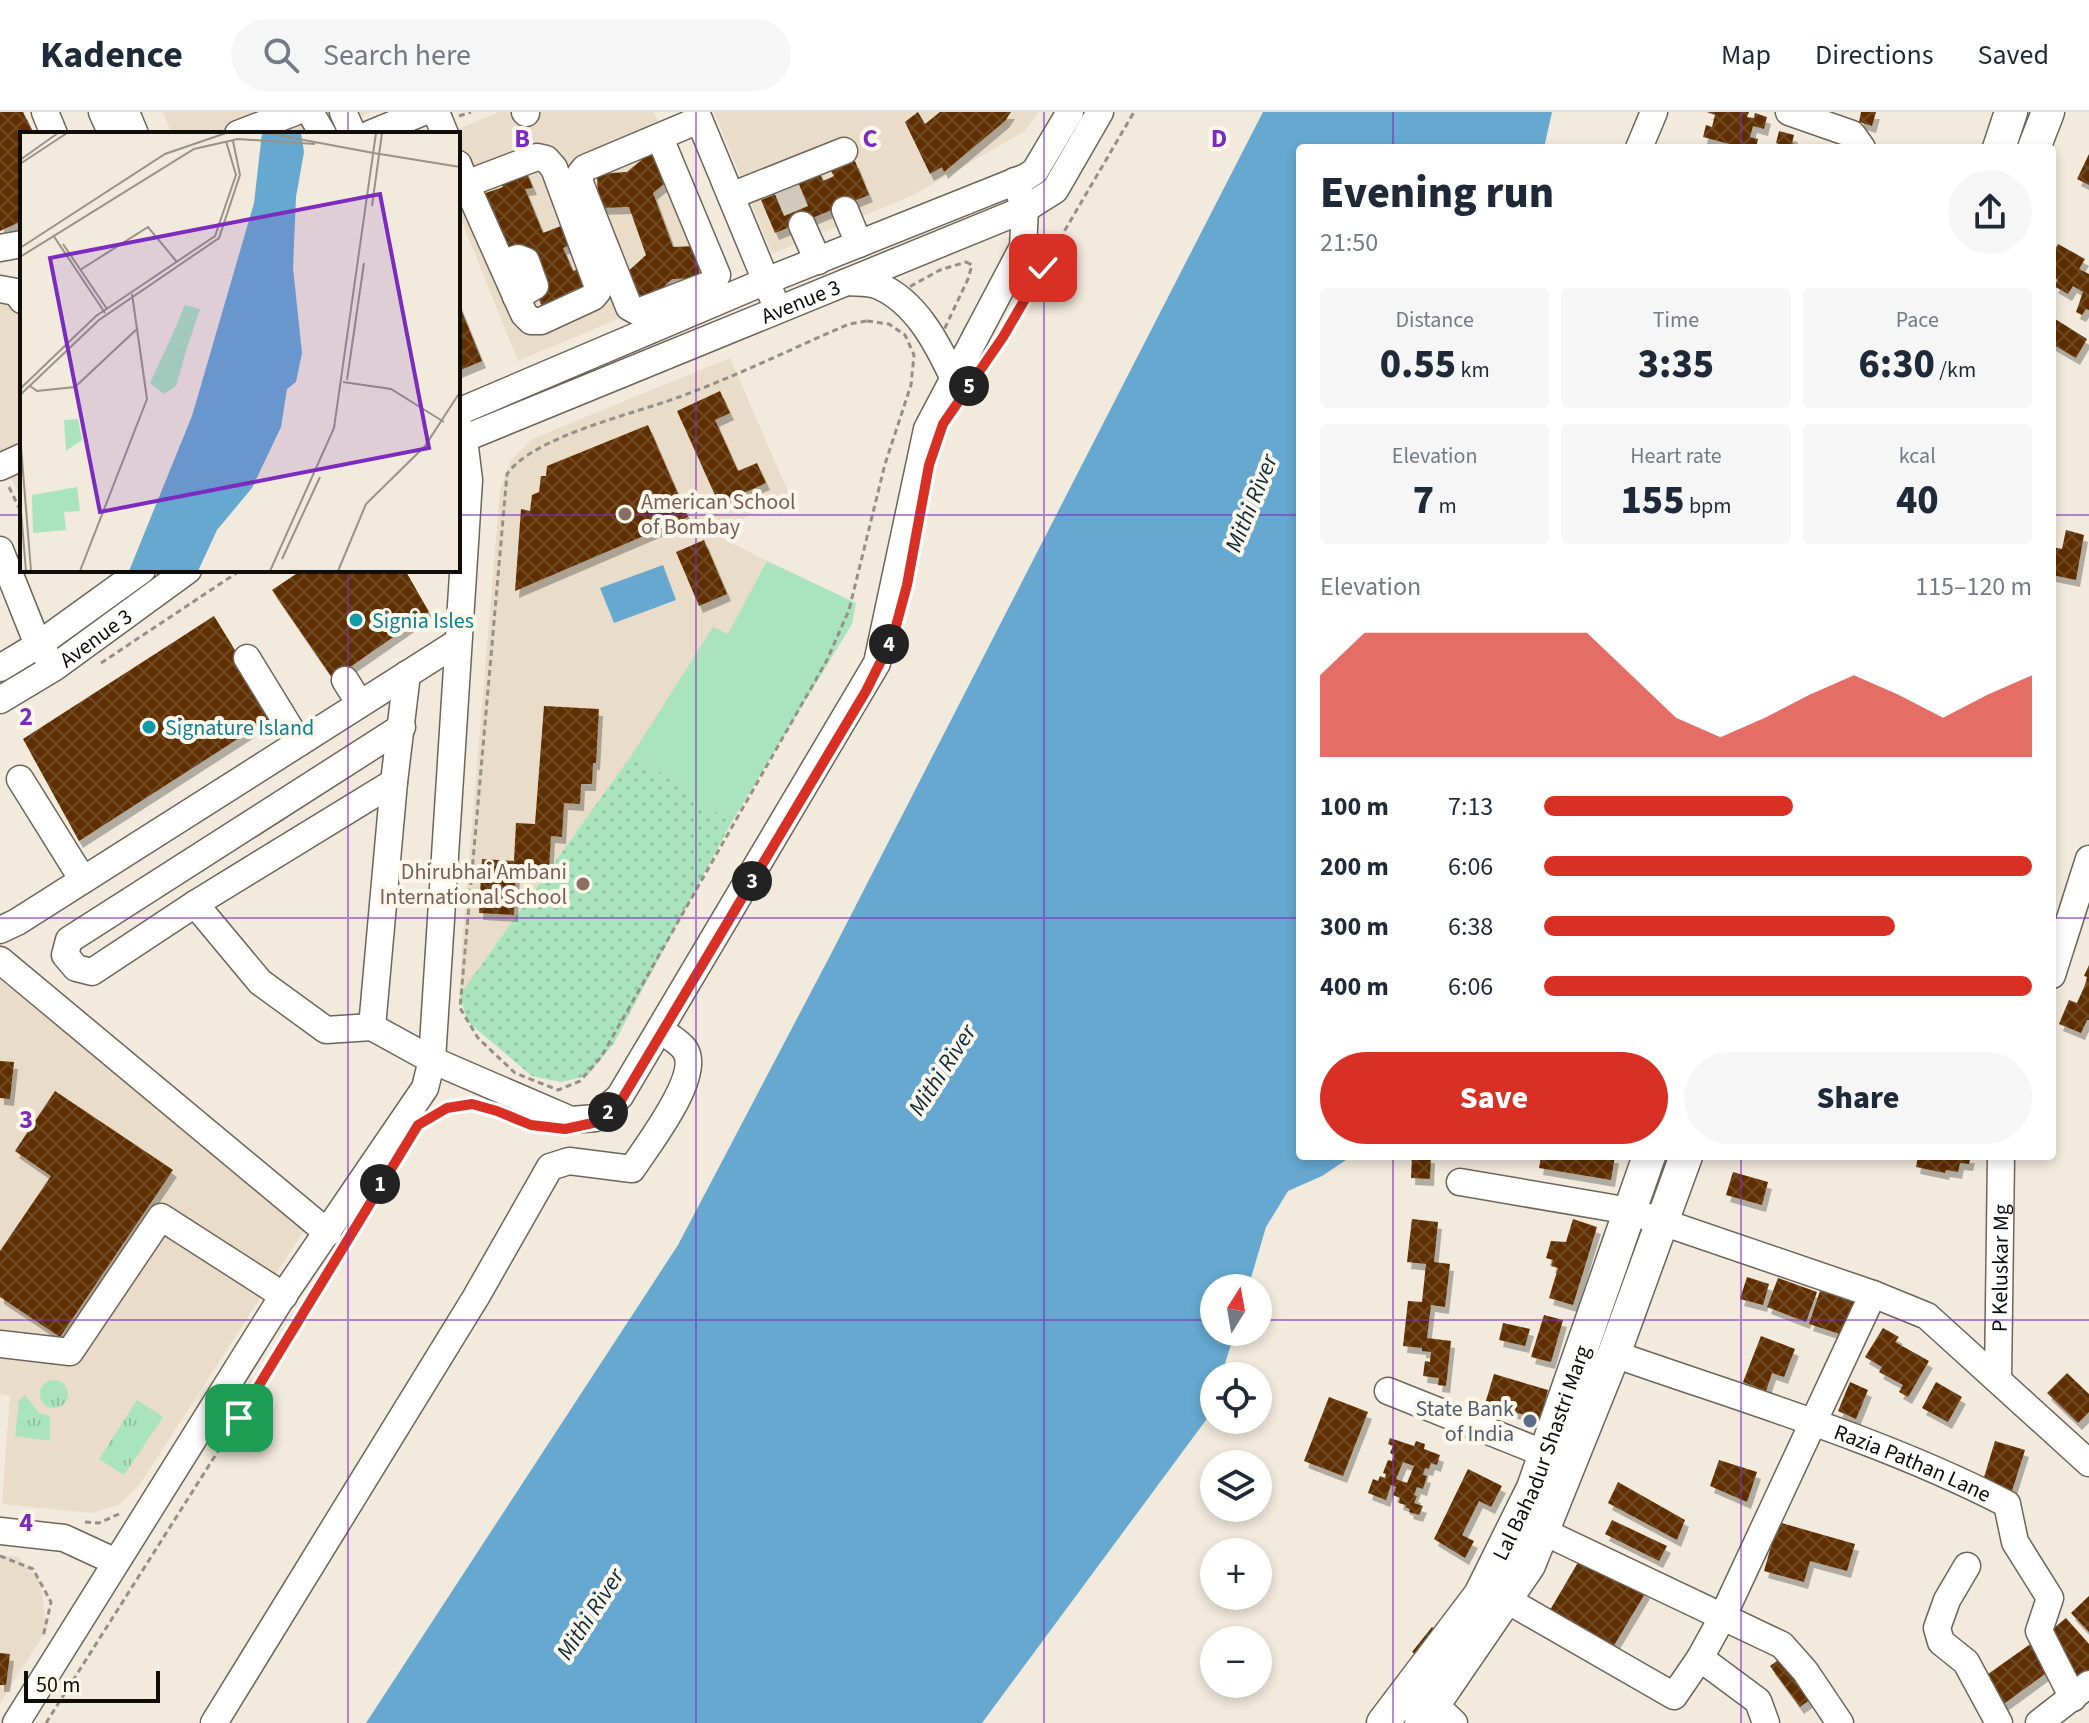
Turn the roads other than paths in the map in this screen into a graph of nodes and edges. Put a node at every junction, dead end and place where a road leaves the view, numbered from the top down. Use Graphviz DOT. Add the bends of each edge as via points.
graph roads {
  1 [pos="45,112"];
  2 [pos="102,112"];
  3 [pos="126,112"];
  4 [pos="295,112"];
  5 [pos="310,112"];
  6 [pos="343,112"];
  7 [pos="423,112"];
  8 [pos="436,112"];
  9 [pos="1070,112"];
  10 [pos="1100,112"];
  11 [pos="1654,112"];
  12 [pos="1789,112"];
  13 [pos="2011,112"];
  14 [pos="2048,112"];
  15 [pos="698,116"];
  16 [pos="53,132"];
  17 [pos="111,132"];
  18 [pos="134,132"];
  19 [pos="243,132"];
  20 [pos="322,132"];
  21 [pos="352,132"];
  22 [pos="375,132"];
  23 [pos="444,132"];
  24 [pos="660,138"];
  25 [pos="1641,144"];
  26 [pos="1859,144"];
  27 [pos="2000,144"];
  28 [pos="2036,144"];
  29 [pos="844,151"];
  30 [pos="462,174"];
  31 [pos="1015,181"];
  32 [pos="731,196"];
  33 [pos="1025,209"];
  34 [pos="845,210"];
  35 [pos="802,225"];
  36 [pos="20,244"];
  37 [pos="859,244"];
  38 [pos="0,248"];
  39 [pos="818,261"];
  40 [pos="766,281"];
  41 [pos="843,281"];
  42 [pos="0,289"];
  43 [pos="20,297"];
  44 [pos="778,308"];
  45 [pos="652,319"];
  46 [pos="953,377"];
  47 [pos="460,411"];
  48 [pos="460,435"];
  49 [pos="0,550"];
  50 [pos="139,572"];
  51 [pos="185,572"];
  52 [pos="458,642"];
  53 [pos="38,645"];
  54 [pos="247,658"];
  55 [pos="55,667"];
  56 [pos="0,668"];
  57 [pos="407,674"];
  58 [pos="345,680"];
  59 [pos="0,700"];
  60 [pos="360,704"];
  61 [pos="402,727"];
  62 [pos="299,743"];
  63 [pos="20,779"];
  64 [pos="394,782"];
  65 [pos="2089,859"];
  66 [pos="83,880"];
  67 [pos="2084,889"];
  68 [pos="195,904"];
  69 [pos="0,930"];
  70 [pos="0,960"];
  71 [pos="2056,964"];
  72 [pos="372,1027"];
  73 [pos="660,1030"];
  74 [pos="432,1060"];
  75 [pos="1648,1160"];
  76 [pos="1685,1160"];
  77 [pos="2001,1160"];
  78 [pos="1460,1182"];
  79 [pos="1630,1211"];
  80 [pos="1662,1222"];
  81 [pos="328,1233"];
  82 [pos="1873,1294"];
  83 [pos="284,1296"];
  84 [pos="0,1344"];
  85 [pos="1614,1354"];
  86 [pos="1998,1380"];
  87 [pos="1388,1391"];
  88 [pos="1813,1423"];
  89 [pos="1557,1459"];
  90 [pos="2089,1463"];
  91 [pos="0,1531"];
  92 [pos="1542,1531"];
  93 [pos="116,1562"];
  94 [pos="1967,1566"];
  95 [pos="1507,1600"];
  96 [pos="1722,1618"];
  97 [pos="1700,1658"];
  98 [pos="2081,1691"];
  99 [pos="1437,1717"];
  100 [pos="16,1723"];
  101 [pos="214,1723"];
  102 [pos="1383,1723"];
  103 [pos="1766,1723"];
  104 [pos="1840,1723"];
  105 [pos="1999,1723"];
  106 [pos="2039,1723"];
  1 -- 16 [label="street"];
  2 -- 17 [label="street"];
  3 -- 18 [label="street"];
  4 -- 19 [label="street"];
  5 -- 20 [label="street"];
  6 -- 21 [label="street"];
  7 -- 22 [label="street"];
  8 -- 23 [label="street"];
  9 -- 31 [label="street, Avenue 3" via="1035,171"];
  10 -- 33 [label="street, Avenue 3" via="1055,190"];
  11 -- 25 [label="street"];
  12 -- 26 [label="street" via="1852,134"];
  13 -- 27 [label="main road"];
  14 -- 28 [label="main road"];
  15 -- 24 [label="street"];
  15 -- 32 [label="street"];
  24 -- 45 [label="street" via="717,275 713,283"];
  24 -- 45 [label="street" via="580,174 629,307"];
  29 -- 32 [label="street" via="783,182"];
  30 -- 30 [label="street" via="546,159 554,168 598,291 593,297 531,321"];
  31 -- 33 [label="street"];
  31 -- 37 [label="street, Avenue 3"];
  32 -- 40 [label="street"];
  33 -- 41 [label="street, Avenue 3"];
  33 -- 46 [label="street" via="1023,247"];
  34 -- 37 [label="street"];
  35 -- 39 [label="street"];
  36 -- 38 [label="street"];
  37 -- 39 [label="street, Avenue 3"];
  39 -- 40 [label="street, Avenue 3"];
  40 -- 44 [label="street"];
  40 -- 45 [label="street, Avenue 3"];
  41 -- 44 [label="street, Avenue 3"];
  41 -- 46 [label="street" via="877,285 902,302 925,326"];
  42 -- 43 [label="street"];
  44 -- 48 [label="street, Avenue 3"];
  45 -- 47 [label="street, Avenue 3"];
  46 -- 73 [label="street" via="927,429 877,663"];
  48 -- 52 [label="street" via="469,480"];
  49 -- 53 [label="street"];
  50 -- 53 [label="street, Avenue 3"];
  51 -- 55 [label="street, Avenue 3"];
  52 -- 57 [label="street"];
  52 -- 74 [label="street"];
  53 -- 55 [label="street"];
  53 -- 56 [label="street, Avenue 3"];
  54 -- 62 [label="street"];
  55 -- 59 [label="street, Avenue 3"];
  57 -- 60 [label="street"];
  57 -- 61 [label="street"];
  58 -- 60 [label="street"];
  60 -- 62 [label="street"];
  61 -- 64 [label="street"];
  61 -- 68 [label="street" via="69,940 65,955 76,968 92,972"];
  62 -- 66 [label="street"];
  63 -- 66 [label="street"];
  64 -- 68 [label="street"];
  64 -- 72 [label="street"];
  65 -- 67 [label="street"];
  66 -- 69 [label="street"];
  67 -- 71 [label="street"];
  68 -- 72 [label="street" via="260,982 326,1030"];
  70 -- 81 [label="street"];
  72 -- 74 [label="street"];
  73 -- 74 [label="street" via="620,1096 596,1118 571,1120"];
  73 -- 101 [label="street" via="685,1050 689,1065 684,1087 632,1169 569,1161 550,1167"];
  74 -- 81 [label="street" via="425,1088"];
  75 -- 79 [label="main road, Lal Bahadur Shastri Marg"];
  76 -- 80 [label="main road, Lal Bahadur Shastri Marg"];
  77 -- 86 [label="street, P Keluskar Mg"];
  78 -- 79 [label="street"];
  79 -- 80 [label="street"];
  79 -- 89 [label="main road, Lal Bahadur Shastri Marg"];
  80 -- 82 [label="street"];
  80 -- 85 [label="main road, Lal Bahadur Shastri Marg"];
  81 -- 83 [label="street"];
  82 -- 86 [label="street" via="1927,1316"];
  82 -- 88 [label="street"];
  83 -- 84 [label="street" via="161,1217 70,1352"];
  83 -- 93 [label="street"];
  85 -- 88 [label="street, Razia Pathan Lane"];
  85 -- 89 [label="main road, Lal Bahadur Shastri Marg"];
  86 -- 90 [label="street"];
  87 -- 89 [label="street"];
  88 -- 96 [label="street"];
  88 -- 98 [label="street, Razia Pathan Lane" via="1959,1479 2007,1504 2015,1542 2050,1598 2039,1631"];
  89 -- 92 [label="main road, Lal Bahadur Shastri Marg"];
  89 -- 102 [label="main road, Lal Bahadur Shastri Marg" via="1533,1488 1480,1595"];
  91 -- 93 [label="street" via="64,1538"];
  92 -- 95 [label="main road, Lal Bahadur Shastri Marg"];
  92 -- 96 [label="street"];
  93 -- 100 [label="street"];
  94 -- 105 [label="street" via="1937,1628 1941,1642 1966,1662"];
  95 -- 97 [label="street" via="1674,1696"];
  95 -- 99 [label="main road, Lal Bahadur Shastri Marg"];
  96 -- 97 [label="street"];
  96 -- 104 [label="street" via="1782,1645"];
  97 -- 103 [label="street" via="1758,1701"];
  98 -- 106 [label="street"];
}
